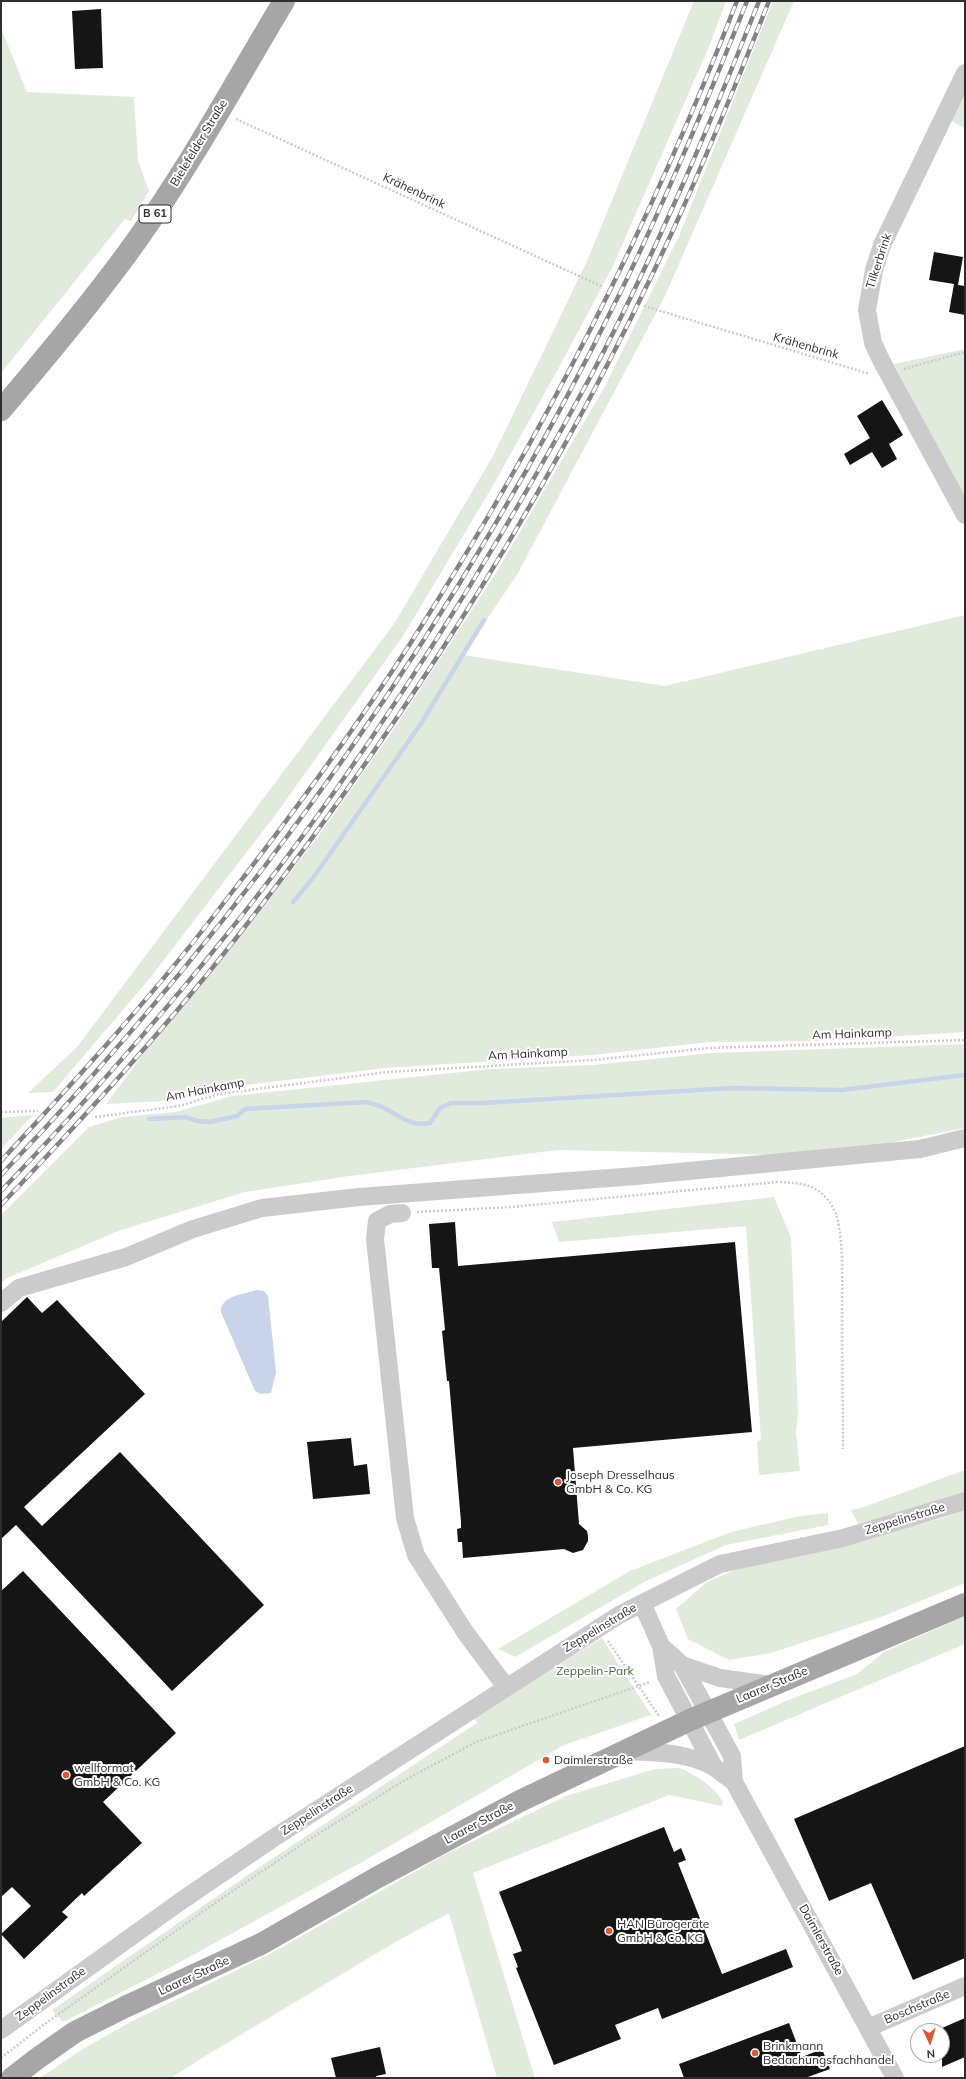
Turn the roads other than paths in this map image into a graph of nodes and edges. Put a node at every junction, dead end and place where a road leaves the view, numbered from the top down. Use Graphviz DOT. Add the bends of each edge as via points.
graph roads {
  1 [pos="284,1"];
  2 [pos="965,73"];
  3 [pos="1,410"];
  4 [pos="965,515"];
  5 [pos="965,1138"];
  6 [pos="402,1213"];
  7 [pos="1,1303"];
  8 [pos="965,1500"];
  9 [pos="642,1603"];
  10 [pos="965,1604"];
  11 [pos="661,1646"];
  12 [pos="682,1665"];
  13 [pos="770,1685"];
  14 [pos="506,1687"];
  15 [pos="699,1716"];
  16 [pos="624,1751"];
  17 [pos="714,1767"];
  18 [pos="734,1782"];
  19 [pos="965,1986"];
  20 [pos="868,2028"];
  21 [pos="1,2030"];
  22 [pos="12,2078"];
  23 [pos="895,2078"];
  1 -- 3 [label="main road, Bielefelder Straße / B 61" via="138,240"];
  2 -- 4 [label="street, Tilkerbrink" via="882,245 874,270 867,310 873,343"];
  5 -- 7 [label="street" via="920,1149 636,1176 359,1197 262,1208 193,1229 126,1257 19,1288"];
  6 -- 14 [label="street" via="390,1214 377,1220 375,1240 405,1518 416,1555 465,1632"];
  8 -- 9 [label="street, Zeppelinstraße" via="843,1538 720,1564"];
  9 -- 11 [label="street, Zeppelinstraße"];
  9 -- 14 [label="street, Zeppelinstraße"];
  10 -- 13 [label="main road, Laarer Straße"];
  11 -- 12 [label="street, Zeppelinstraße"];
  11 -- 15 [label="street, Zeppelinstraße" via="666,1676"];
  12 -- 13 [label="street, Zeppelinstraße" via="720,1678"];
  12 -- 15 [label="street, Zeppelinstraße"];
  13 -- 15 [label="main road, Laarer Straße"];
  14 -- 21 [label="street, Zeppelinstraße" via="181,1901"];
  15 -- 16 [label="main road, Laarer Straße"];
  15 -- 17 [label="street, Daimlerstraße"];
  15 -- 18 [label="street, Daimlerstraße" via="732,1756"];
  16 -- 17 [label="street, Daimlerstraße" via="665,1752 700,1759"];
  16 -- 22 [label="main road, Laarer Straße" via="472,1826 261,1944 76,2032"];
  17 -- 18 [label="street, Daimlerstraße"];
  18 -- 20 [label="street, Daimlerstraße"];
  19 -- 20 [label="street, Boschstraße"];
  20 -- 23 [label="street, Daimlerstraße"];
}
